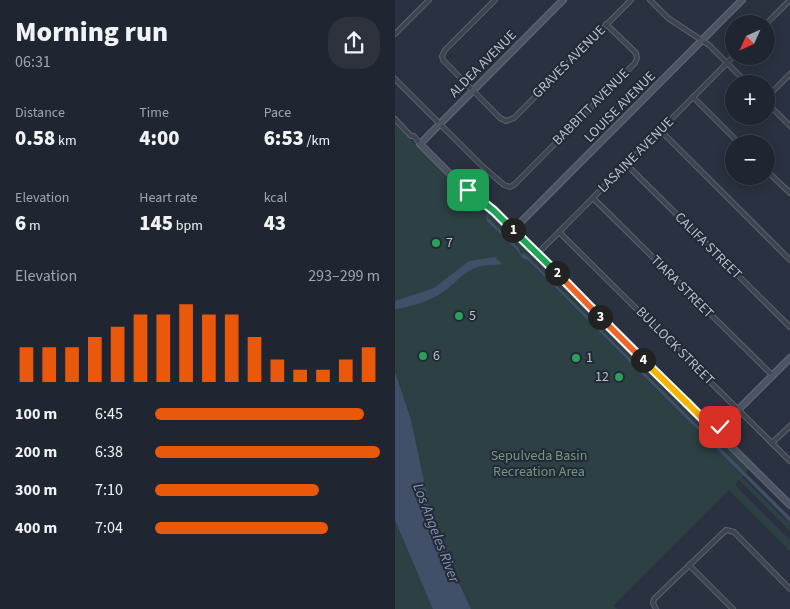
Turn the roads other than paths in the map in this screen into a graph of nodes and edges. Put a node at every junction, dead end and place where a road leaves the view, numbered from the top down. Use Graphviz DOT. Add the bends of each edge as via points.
graph roads {
  1 [pos="429,0"];
  2 [pos="495,0"];
  3 [pos="563,0"];
  4 [pos="631,0"];
  5 [pos="650,0"];
  6 [pos="742,0"];
  7 [pos="790,0"];
  8 [pos="775,15"];
  9 [pos="607,24"];
  10 [pos="395,34"];
  11 [pos="702,40"];
  12 [pos="725,62"];
  13 [pos="726,65"];
  14 [pos="728,65"];
  15 [pos="790,74"];
  16 [pos="738,75"];
  17 [pos="395,79"];
  18 [pos="775,89"];
  19 [pos="473,90"];
  20 [pos="693,97"];
  21 [pos="775,111"];
  22 [pos="395,120"];
  23 [pos="440,124"];
  24 [pos="790,126"];
  25 [pos="660,130"];
  26 [pos="731,135"];
  27 [pos="420,144"];
  28 [pos="627,164"];
  29 [pos="775,179"];
  30 [pos="790,193"];
  31 [pos="593,198"];
  32 [pos="513,230"];
  33 [pos="559,232"];
  34 [pos="537,254"];
  35 [pos="790,260"];
  36 [pos="790,327"];
  37 [pos="790,358"];
  38 [pos="772,376"];
  39 [pos="738,410"];
  40 [pos="790,426"];
  41 [pos="716,432"];
  42 [pos="772,444"];
  43 [pos="790,461"];
  44 [pos="790,505"];
  45 [pos="689,565"];
  46 [pos="790,589"];
  47 [pos="656,609"];
  48 [pos="733,609"];
  1 -- 10 [label="street"];
  2 -- 19 [label="street" via="442,56"];
  3 -- 19 [label="main road, ALDEA AVENUE"];
  4 -- 9 [label="street, GRAVES AVENUE"];
  5 -- 11 [label="street" via="668,18"];
  6 -- 11 [label="main road, LOUISE AVENUE"];
  7 -- 8 [label="street"];
  9 -- 19 [label="street, GRAVES AVENUE" via="514,118 507,121 500,118"];
  9 -- 23 [label="street, BABBITT AVENUE" via="636,53 635,63 510,187 482,166"];
  11 -- 12 [label="street"];
  11 -- 32 [label="main road, LOUISE AVENUE"];
  13 -- 20 [label="street, LASAINE AVENUE"];
  14 -- 16 [label="street"];
  15 -- 18 [label="street"];
  17 -- 23 [label="street"];
  19 -- 23 [label="main road, ALDEA AVENUE"];
  20 -- 25 [label="street, LASAINE AVENUE"];
  20 -- 26 [label="street"];
  21 -- 24 [label="street"];
  22 -- 27 [label="street"];
  23 -- 27 [label="main road, ALDEA AVENUE"];
  25 -- 28 [label="street, LASAINE AVENUE"];
  25 -- 35 [label="street"];
  27 -- 32 [label="main road"];
  28 -- 31 [label="street, LASAINE AVENUE"];
  28 -- 36 [label="street, CALIFA STREET"];
  29 -- 30 [label="street"];
  31 -- 33 [label="street, LASAINE AVENUE"];
  31 -- 38 [label="street, TIARA STREET"];
  32 -- 34 [label="main road"];
  33 -- 34 [label="street, LASAINE AVENUE"];
  33 -- 39 [label="street, BULLOCK STREET"];
  34 -- 41 [label="main road"];
  37 -- 38 [label="main road"];
  38 -- 39 [label="main road"];
  39 -- 41 [label="main road"];
  39 -- 42 [label="street, BULLOCK STREET"];
  40 -- 42 [label="street"];
  41 -- 44 [label="main road"];
  42 -- 43 [label="street, BULLOCK STREET"];
  45 -- 46 [label="street" via="723,531 729,530"];
  45 -- 47 [label="street" via="654,600"];
  45 -- 48 [label="street"];
}
